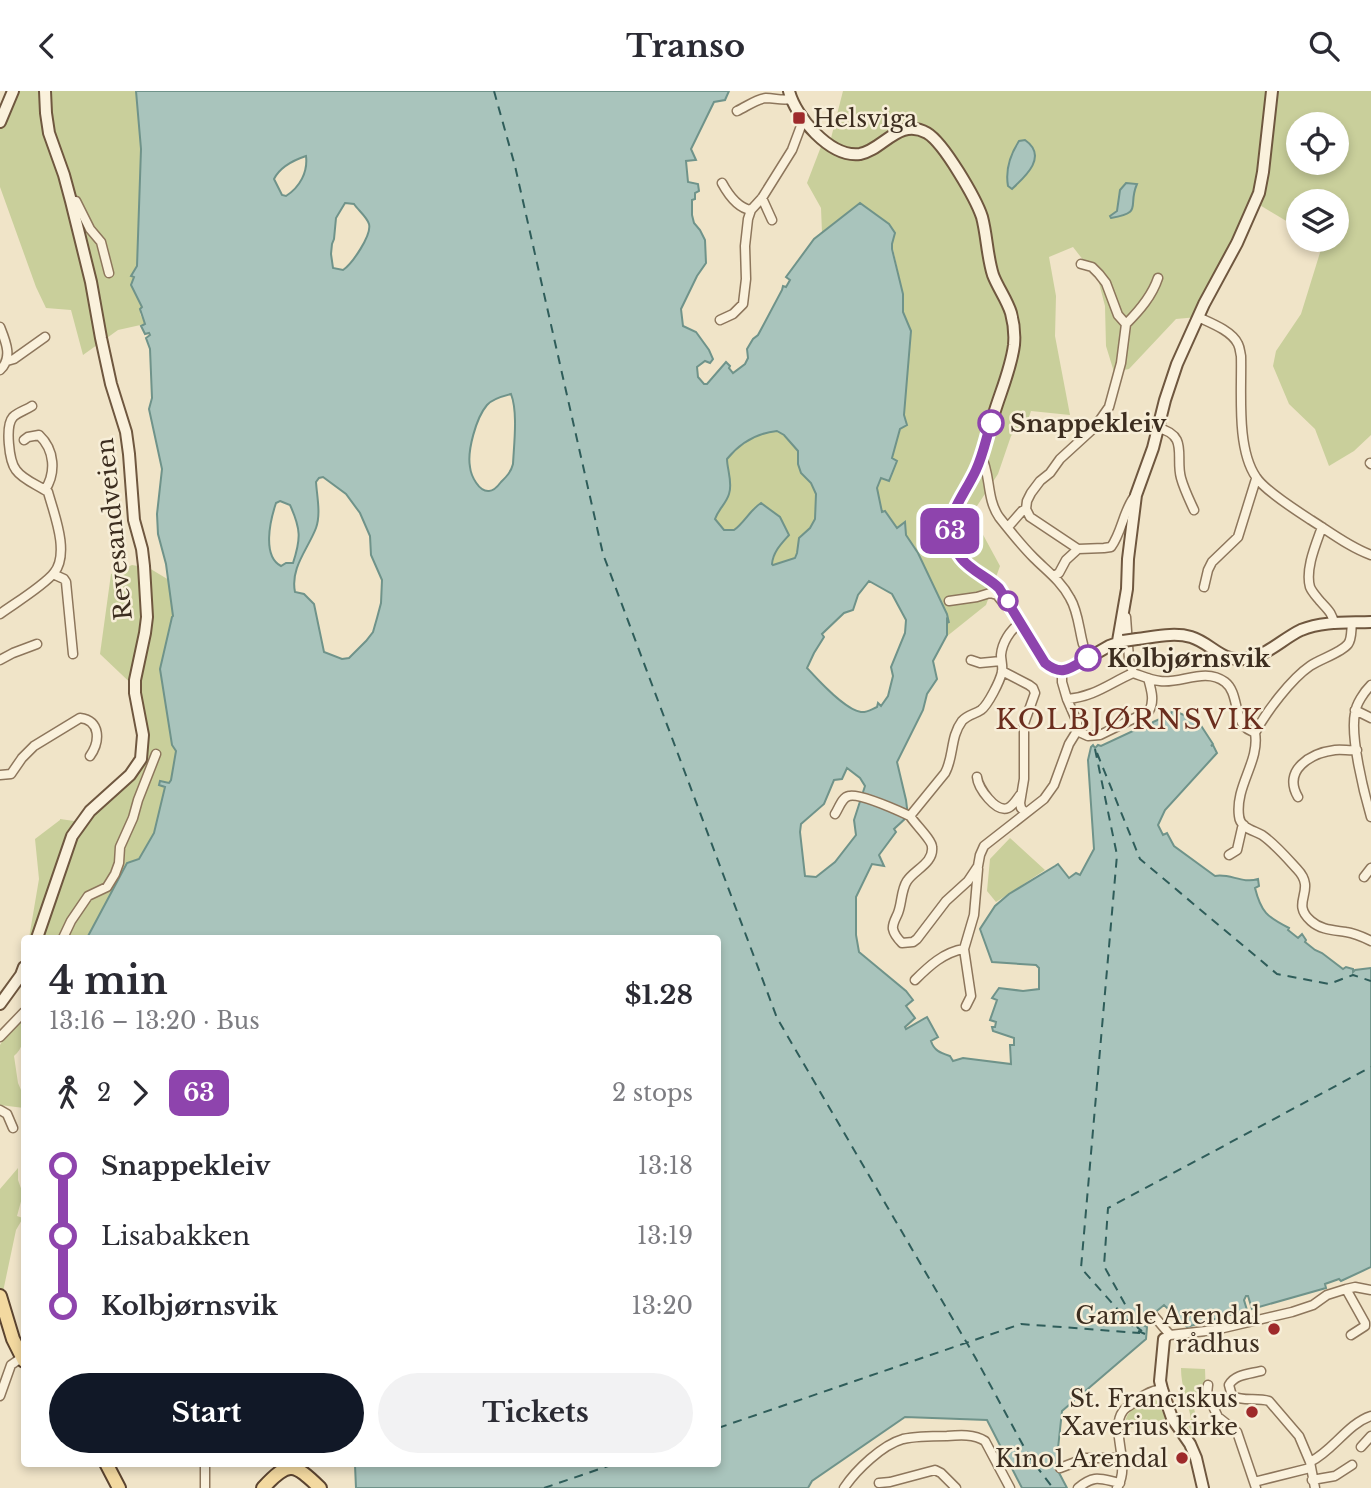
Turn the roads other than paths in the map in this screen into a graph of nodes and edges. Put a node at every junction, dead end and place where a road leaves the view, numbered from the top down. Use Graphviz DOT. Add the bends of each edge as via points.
graph roads {
  1 [pos="13,91"];
  2 [pos="46,91"];
  3 [pos="1272,91"];
  4 [pos="790,95"];
  5 [pos="737,111"];
  6 [pos="0,122"];
  7 [pos="805,122"];
  8 [pos="722,183"];
  9 [pos="762,198"];
  10 [pos="71,201"];
  11 [pos="751,210"];
  12 [pos="772,220"];
  13 [pos="1081,264"];
  14 [pos="109,273"];
  15 [pos="1158,278"];
  16 [pos="1198,317"];
  17 [pos="720,320"];
  18 [pos="1126,324"];
  19 [pos="0,327"];
  20 [pos="45,337"];
  21 [pos="7,361"];
  22 [pos="0,370"];
  23 [pos="32,406"];
  24 [pos="0,425"];
  25 [pos="1158,428"];
  26 [pos="9,430"];
  27 [pos="24,440"];
  28 [pos="981,456"];
  29 [pos="1256,479"];
  30 [pos="45,490"];
  31 [pos="1136,495"];
  32 [pos="1026,509"];
  33 [pos="1194,510"];
  34 [pos="1008,527"];
  35 [pos="1322,527"];
  36 [pos="1078,549"];
  37 [pos="1371,555"];
  38 [pos="53,574"];
  39 [pos="1054,576"];
  40 [pos="1204,587"];
  41 [pos="1127,589"];
  42 [pos="949,601"];
  43 [pos="0,614"];
  44 [pos="1371,622"];
  45 [pos="1352,623"];
  46 [pos="1019,624"];
  47 [pos="1334,624"];
  48 [pos="1121,641"];
  49 [pos="37,644"];
  50 [pos="1083,644"];
  51 [pos="73,654"];
  52 [pos="0,660"];
  53 [pos="971,660"];
  54 [pos="1001,661"];
  55 [pos="1002,671"];
  56 [pos="1062,671"];
  57 [pos="1133,673"];
  58 [pos="1148,678"];
  59 [pos="1371,685"];
  60 [pos="1067,699"];
  61 [pos="1356,710"];
  62 [pos="1371,717"];
  63 [pos="1077,731"];
  64 [pos="1255,733"];
  65 [pos="1357,750"];
  66 [pos="156,754"];
  67 [pos="90,756"];
  68 [pos="0,775"];
  69 [pos="977,777"];
  70 [pos="1022,793"];
  71 [pos="1298,797"];
  72 [pos="1026,813"];
  73 [pos="835,814"];
  74 [pos="910,816"];
  75 [pos="1371,817"];
  76 [pos="1244,825"];
  77 [pos="1229,855"];
  78 [pos="978,866"];
  79 [pos="1371,868"];
  80 [pos="1364,877"];
  81 [pos="38,935"];
  82 [pos="64,935"];
  83 [pos="1371,941"];
  84 [pos="964,949"];
  85 [pos="21,975"];
  86 [pos="915,980"];
  87 [pos="0,1004"];
  88 [pos="966,1006"];
  89 [pos="21,1015"];
  90 [pos="0,1037"];
  91 [pos="0,1110"];
  92 [pos="13,1128"];
  93 [pos="1364,1278"];
  94 [pos="1346,1289"];
  95 [pos="1367,1289"];
  96 [pos="0,1296"];
  97 [pos="1154,1316"];
  98 [pos="1350,1335"];
  99 [pos="1167,1337"];
  100 [pos="21,1354"];
  101 [pos="21,1360"];
  102 [pos="1261,1371"];
  103 [pos="1208,1385"];
  104 [pos="1161,1389"];
  105 [pos="0,1396"];
  106 [pos="1371,1416"];
  107 [pos="1301,1424"];
  108 [pos="1371,1436"];
  109 [pos="1299,1437"];
  110 [pos="1361,1447"];
  111 [pos="1122,1458"];
  112 [pos="1310,1465"];
  113 [pos="1352,1465"];
  114 [pos="108,1467"];
  115 [pos="205,1467"];
  116 [pos="290,1467"];
  117 [pos="297,1467"];
  118 [pos="1060,1468"];
  119 [pos="879,1483"];
  120 [pos="903,1484"];
  121 [pos="1314,1484"];
  122 [pos="1255,1485"];
  123 [pos="1119,1486"];
  124 [pos="119,1488"];
  125 [pos="205,1488"];
  126 [pos="263,1488"];
  127 [pos="320,1488"];
  128 [pos="844,1488"];
  129 [pos="956,1488"];
  130 [pos="1010,1488"];
  131 [pos="1078,1488"];
  132 [pos="1203,1488"];
  1 -- 6 [label="main road"];
  2 -- 10 [label="main road, Revesandveien" via="49,133"];
  3 -- 16 [label="main road" via="1259,193"];
  4 -- 5 [label="street" via="786,101 757,100"];
  4 -- 7 [label="main road"];
  7 -- 9 [label="street"];
  7 -- 28 [label="main road" via="829,144 853,154 870,150 899,132 926,132 939,144 973,197 1014,334 1012,356"];
  8 -- 11 [label="street" via="736,202"];
  9 -- 11 [label="street"];
  9 -- 12 [label="street"];
  10 -- 14 [label="street" via="76,201 101,242"];
  10 -- 81 [label="main road, Revesandveien" via="126,432 134,520 142,549 146,617 135,692 143,735 138,764 90,811 72,837"];
  11 -- 17 [label="street" via="743,304"];
  13 -- 18 [label="street" via="1092,267 1106,283"];
  15 -- 18 [label="street" via="1154,290"];
  16 -- 25 [label="main road"];
  16 -- 29 [label="street" via="1238,344 1244,443"];
  18 -- 32 [label="street" via="1108,407 1095,427 1040,481"];
  19 -- 21 [label="street"];
  20 -- 21 [label="street"];
  21 -- 22 [label="street"];
  23 -- 26 [label="street" via="12,418"];
  24 -- 26 [label="street"];
  25 -- 31 [label="main road"];
  25 -- 33 [label="street" via="1178,441 1181,478"];
  26 -- 30 [label="street" via="15,469"];
  27 -- 30 [label="street" via="39,435 50,451 53,466"];
  28 -- 34 [label="street" via="993,505"];
  28 -- 46 [label="main road" via="953,511 951,537 967,565 999,588"];
  29 -- 35 [label="street"];
  29 -- 40 [label="street" via="1242,529 1212,562"];
  30 -- 38 [label="street" via="60,538"];
  31 -- 36 [label="street" via="1111,547"];
  31 -- 41 [label="main road"];
  32 -- 34 [label="street"];
  32 -- 36 [label="street" via="1030,517"];
  34 -- 39 [label="street"];
  35 -- 37 [label="street"];
  35 -- 47 [label="street" via="1310,585"];
  36 -- 39 [label="street"];
  38 -- 43 [label="street"];
  38 -- 51 [label="street" via="66,582"];
  39 -- 50 [label="street" via="1074,606"];
  41 -- 48 [label="main road"];
  41 -- 57 [label="street" via="1126,635"];
  42 -- 46 [label="street" via="997,595"];
  44 -- 45 [label="main road"];
  45 -- 47 [label="main road"];
  45 -- 64 [label="street" via="1348,644 1298,676"];
  46 -- 54 [label="street" via="1004,643"];
  46 -- 56 [label="main road" via="1045,663"];
  47 -- 48 [label="main road, bridge" via="1306,628 1245,659 1226,657 1198,639 1182,635"];
  48 -- 56 [label="main road"];
  49 -- 52 [label="street"];
  53 -- 54 [label="street"];
  54 -- 55 [label="street"];
  55 -- 70 [label="street" via="1035,693 1024,724"];
  55 -- 74 [label="street" via="985,707 962,720 949,766"];
  56 -- 60 [label="street"];
  57 -- 58 [label="street"];
  57 -- 60 [label="street" via="1092,695"];
  58 -- 63 [label="street" via="1152,691 1149,712 1100,735"];
  58 -- 64 [label="street" via="1170,681 1196,675 1222,680 1230,687 1245,727"];
  59 -- 61 [label="street"];
  60 -- 63 [label="street"];
  61 -- 62 [label="street"];
  61 -- 65 [label="street"];
  63 -- 72 [label="street" via="1054,785"];
  64 -- 76 [label="street" via="1255,752 1239,802"];
  65 -- 71 [label="street" via="1336,750 1308,760 1293,776"];
  65 -- 75 [label="street"];
  66 -- 82 [label="street" via="120,847 115,874 107,887 88,895"];
  67 -- 68 [label="street" via="97,743 96,728 90,720 80,718 34,746 11,774"];
  69 -- 70 [label="street" via="983,793 998,807 1010,807"];
  70 -- 72 [label="street" via="1020,803"];
  72 -- 78 [label="street" via="984,846"];
  73 -- 74 [label="street" via="850,795"];
  74 -- 78 [label="street" via="932,842 933,851 904,887 893,929 902,943 917,939"];
  76 -- 77 [label="street" via="1237,850"];
  76 -- 83 [label="street" via="1263,836 1304,877 1301,905 1311,922"];
  78 -- 84 [label="street" via="976,904"];
  79 -- 80 [label="street"];
  84 -- 86 [label="street" via="938,960"];
  84 -- 88 [label="street" via="971,996"];
  85 -- 87 [label="main road"];
  89 -- 90 [label="street"];
  91 -- 92 [label="street" via="8,1114"];
  93 -- 95 [label="street"];
  94 -- 95 [label="street"];
  94 -- 98 [label="street" via="1365,1323"];
  94 -- 99 [label="street" via="1292,1312"];
  96 -- 100 [label="main road"];
  97 -- 99 [label="street"];
  99 -- 104 [label="main road"];
  101 -- 105 [label="street" via="11,1365"];
  102 -- 109 [label="street" via="1231,1381 1232,1396 1269,1401"];
  103 -- 122 [label="street" via="1207,1394 1218,1417 1237,1432"];
  104 -- 111 [label="street" via="1143,1395 1123,1411 1119,1421"];
  104 -- 132 [label="main road" via="1172,1419 1196,1458"];
  106 -- 112 [label="street"];
  107 -- 109 [label="street"];
  108 -- 110 [label="street"];
  109 -- 112 [label="street"];
  111 -- 118 [label="street" via="1086,1458"];
  111 -- 123 [label="street"];
  112 -- 121 [label="street"];
  112 -- 122 [label="street"];
  113 -- 121 [label="street"];
  114 -- 124 [label="main road"];
  115 -- 125 [label="street"];
  116 -- 126 [label="main road"];
  117 -- 127 [label="main road"];
  119 -- 120 [label="street"];
  120 -- 129 [label="street" via="935,1470"];
  123 -- 131 [label="street" via="1093,1479"];
  128 -- 130 [label="street" via="896,1442 958,1435 985,1441"];
}
